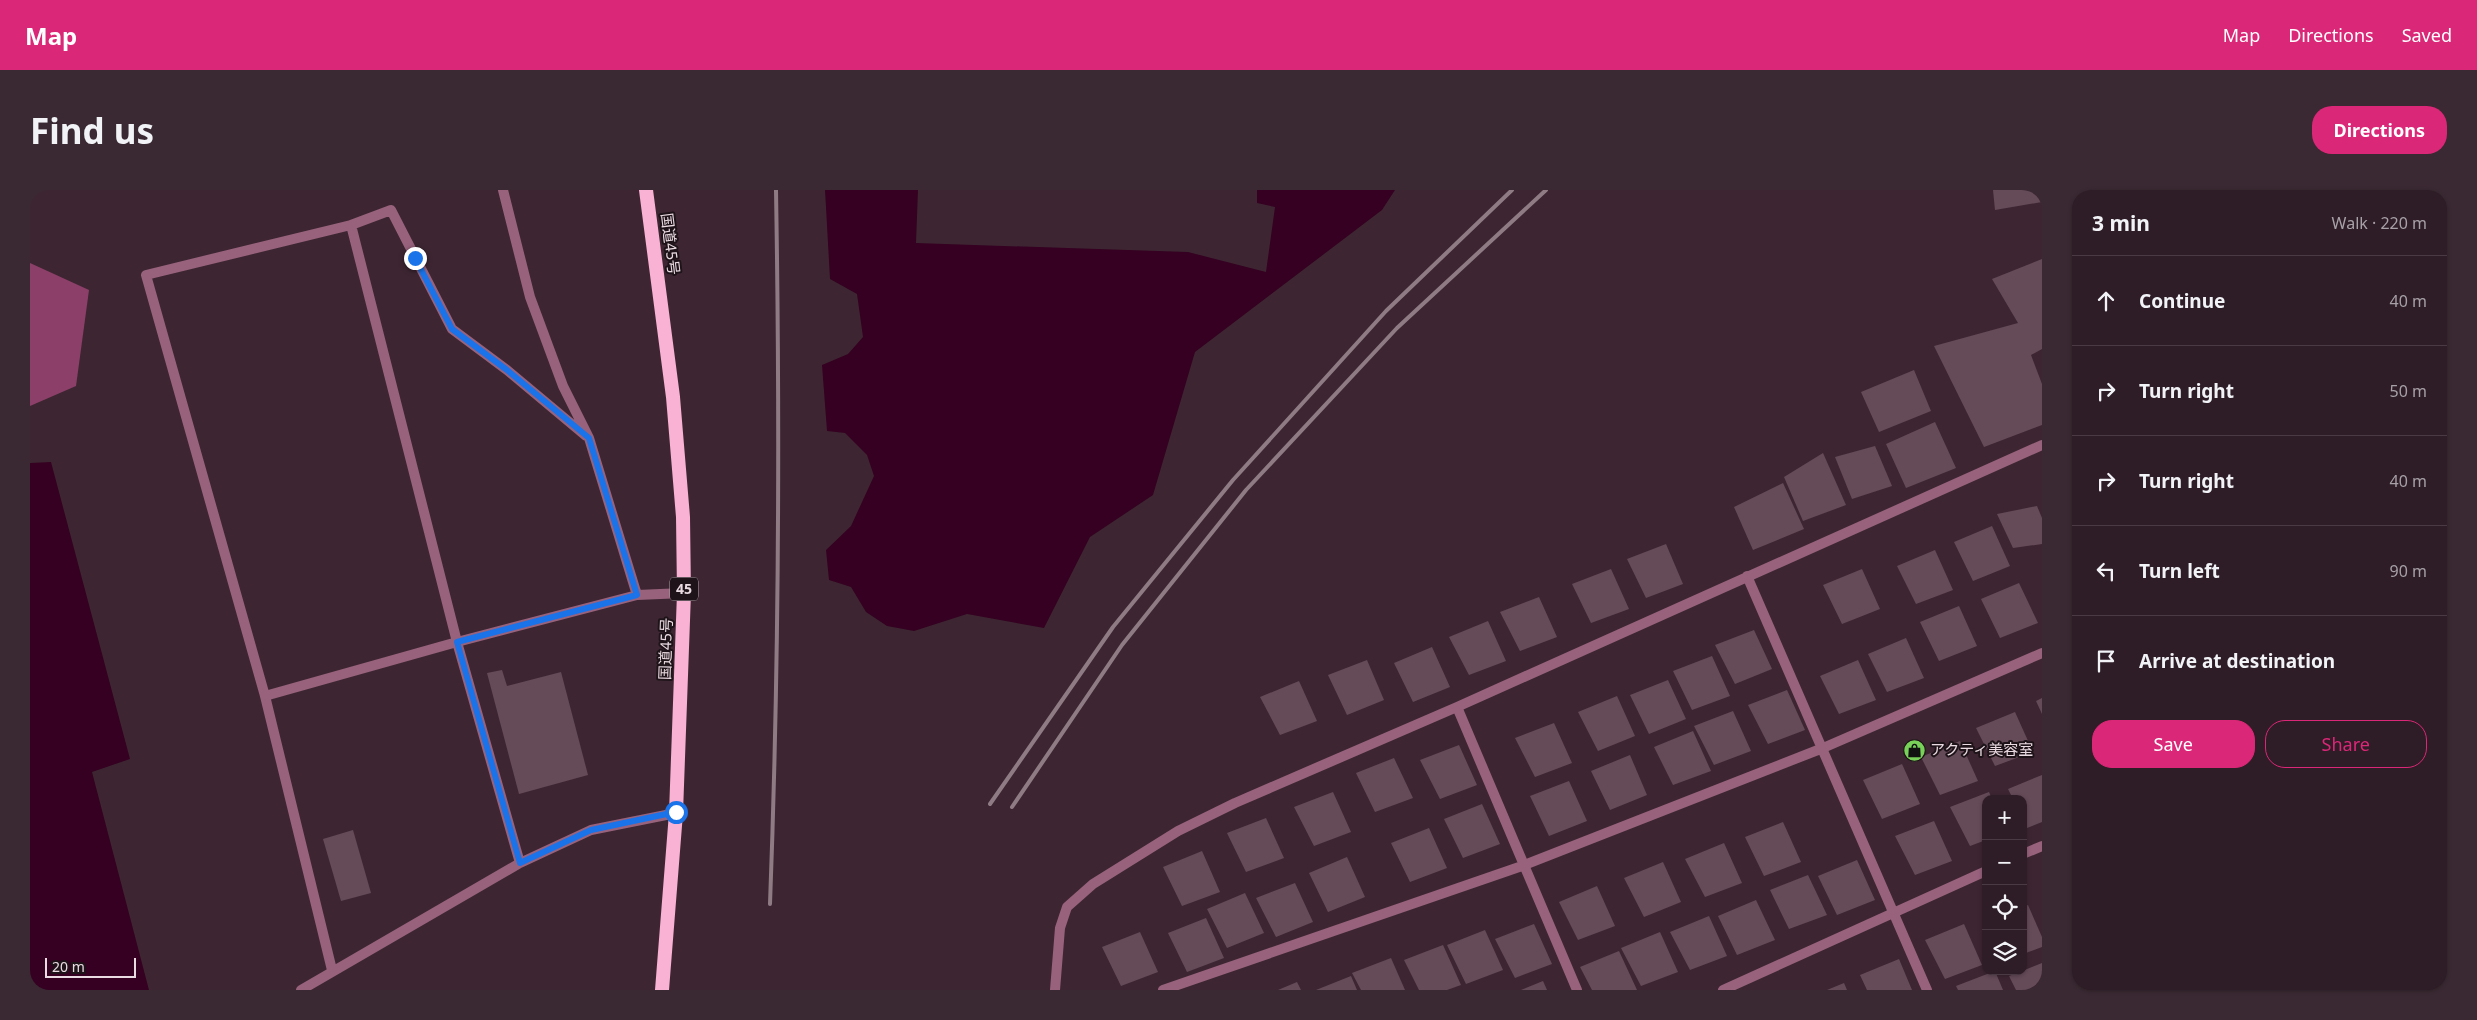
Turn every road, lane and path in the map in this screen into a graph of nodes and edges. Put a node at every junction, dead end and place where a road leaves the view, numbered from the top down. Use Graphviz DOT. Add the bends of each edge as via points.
graph roads {
  1 [pos="503,190"];
  2 [pos="646,190"];
  3 [pos="351,225"];
  4 [pos="589,438"];
  5 [pos="2042,446"];
  6 [pos="1747,576"];
  7 [pos="684,593"];
  8 [pos="637,595"];
  9 [pos="457,642"];
  10 [pos="2042,653"];
  11 [pos="265,696"];
  12 [pos="1457,707"];
  13 [pos="1823,748"];
  14 [pos="676,812"];
  15 [pos="2042,846"];
  16 [pos="2027,852"];
  17 [pos="520,863"];
  18 [pos="1522,866"];
  19 [pos="1982,873"];
  20 [pos="1892,913"];
  21 [pos="332,970"];
  22 [pos="301,990"];
  23 [pos="662,990"];
  24 [pos="1055,990"];
  25 [pos="1164,990"];
  26 [pos="1577,990"];
  27 [pos="1723,990"];
  28 [pos="1927,990"];
  1 -- 4 [label="street" via="530,297 564,386"];
  2 -- 7 [label="highway, 国道45号 / 45" via="673,397 683,518"];
  3 -- 4 [label="street" via="391,210 452,329"];
  3 -- 9 [label="street"];
  3 -- 11 [label="street" via="146,275"];
  4 -- 8 [label="street"];
  5 -- 6 [label="street"];
  6 -- 12 [label="street"];
  6 -- 13 [label="street"];
  7 -- 8 [label="street"];
  7 -- 14 [label="highway, 国道45号 / 45"];
  8 -- 9 [label="street"];
  9 -- 11 [label="street"];
  9 -- 17 [label="street"];
  10 -- 13 [label="street"];
  11 -- 21 [label="street"];
  12 -- 18 [label="street"];
  12 -- 24 [label="street" via="1235,803 1178,831 1093,884 1067,906 1060,928"];
  13 -- 18 [label="street"];
  13 -- 20 [label="street"];
  14 -- 17 [label="street" via="591,830"];
  14 -- 23 [label="highway, 国道45号 / 45"];
  15 -- 16 [label="street"];
  17 -- 21 [label="street"];
  18 -- 25 [label="street"];
  18 -- 26 [label="street"];
  19 -- 20 [label="street"];
  20 -- 27 [label="street"];
  20 -- 28 [label="street"];
  21 -- 22 [label="street"];
}
